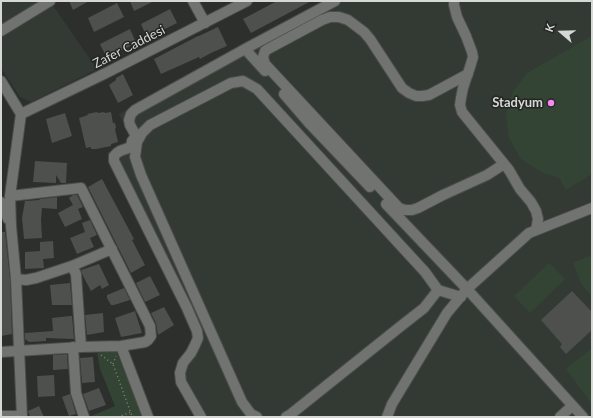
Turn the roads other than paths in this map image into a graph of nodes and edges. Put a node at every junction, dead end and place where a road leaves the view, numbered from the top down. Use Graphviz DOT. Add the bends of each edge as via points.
graph roads {
  1 [pos="50,1"];
  2 [pos="193,1"];
  3 [pos="248,1"];
  4 [pos="335,1"];
  5 [pos="454,1"];
  6 [pos="205,22"];
  7 [pos="1,32"];
  8 [pos="245,49"];
  9 [pos="468,74"];
  10 [pos="1,81"];
  11 [pos="21,114"];
  12 [pos="504,164"];
  13 [pos="10,196"];
  14 [pos="1,202"];
  15 [pos="592,208"];
  16 [pos="11,226"];
  17 [pos="536,230"];
  18 [pos="112,250"];
  19 [pos="72,266"];
  20 [pos="16,279"];
  21 [pos="438,290"];
  22 [pos="464,293"];
  23 [pos="81,347"];
  24 [pos="119,349"];
  25 [pos="19,351"];
  26 [pos="1,352"];
  27 [pos="572,406"];
  28 [pos="1,416"];
  29 [pos="22,416"];
  30 [pos="579,416"];
  31 [pos="84,417"];
  32 [pos="148,417"];
  33 [pos="201,417"];
  34 [pos="257,417"];
  35 [pos="286,417"];
  36 [pos="387,417"];
  37 [pos="560,417"];
  1 -- 7 [label="street"];
  2 -- 6 [label="street"];
  3 -- 6 [label="street, Zafer Caddesi"];
  4 -- 8 [label="street"];
  5 -- 9 [label="street" via="457,17 473,57"];
  6 -- 11 [label="street, Zafer Caddesi"];
  8 -- 22 [label="street"];
  8 -- 33 [label="street" via="135,110 129,120 136,136 131,147 114,156 114,161 197,331 198,338 180,373 181,382"];
  9 -- 12 [label="street" via="461,98 462,112"];
  9 -- 12 [label="street" via="429,95 416,96 402,88 364,32 348,20 330,16 268,49 263,57 265,64 399,208 418,208 487,175"];
  10 -- 11 [label="street"];
  11 -- 13 [label="street"];
  12 -- 17 [label="street" via="536,211"];
  13 -- 16 [label="street"];
  13 -- 18 [label="street" via="81,188"];
  14 -- 16 [label="street"];
  15 -- 17 [label="street"];
  16 -- 20 [label="street"];
  17 -- 22 [label="street" via="529,233"];
  18 -- 19 [label="street"];
  18 -- 24 [label="street" via="150,326 151,336 145,342"];
  19 -- 20 [label="street" via="36,278"];
  19 -- 23 [label="street" via="76,274"];
  20 -- 25 [label="street"];
  21 -- 22 [label="street"];
  21 -- 34 [label="street" via="425,272 257,90 243,81 231,82 150,125 142,132 137,142 135,157 141,175 242,402 251,414"];
  21 -- 35 [label="street" via="424,308"];
  22 -- 27 [label="street"];
  22 -- 36 [label="street" via="448,313 392,404"];
  23 -- 24 [label="street"];
  23 -- 25 [label="street"];
  23 -- 31 [label="street" via="76,393"];
  24 -- 32 [label="street"];
  25 -- 26 [label="street"];
  25 -- 29 [label="street"];
  27 -- 30 [label="street"];
  27 -- 37 [label="street"];
  28 -- 29 [label="street"];
}
